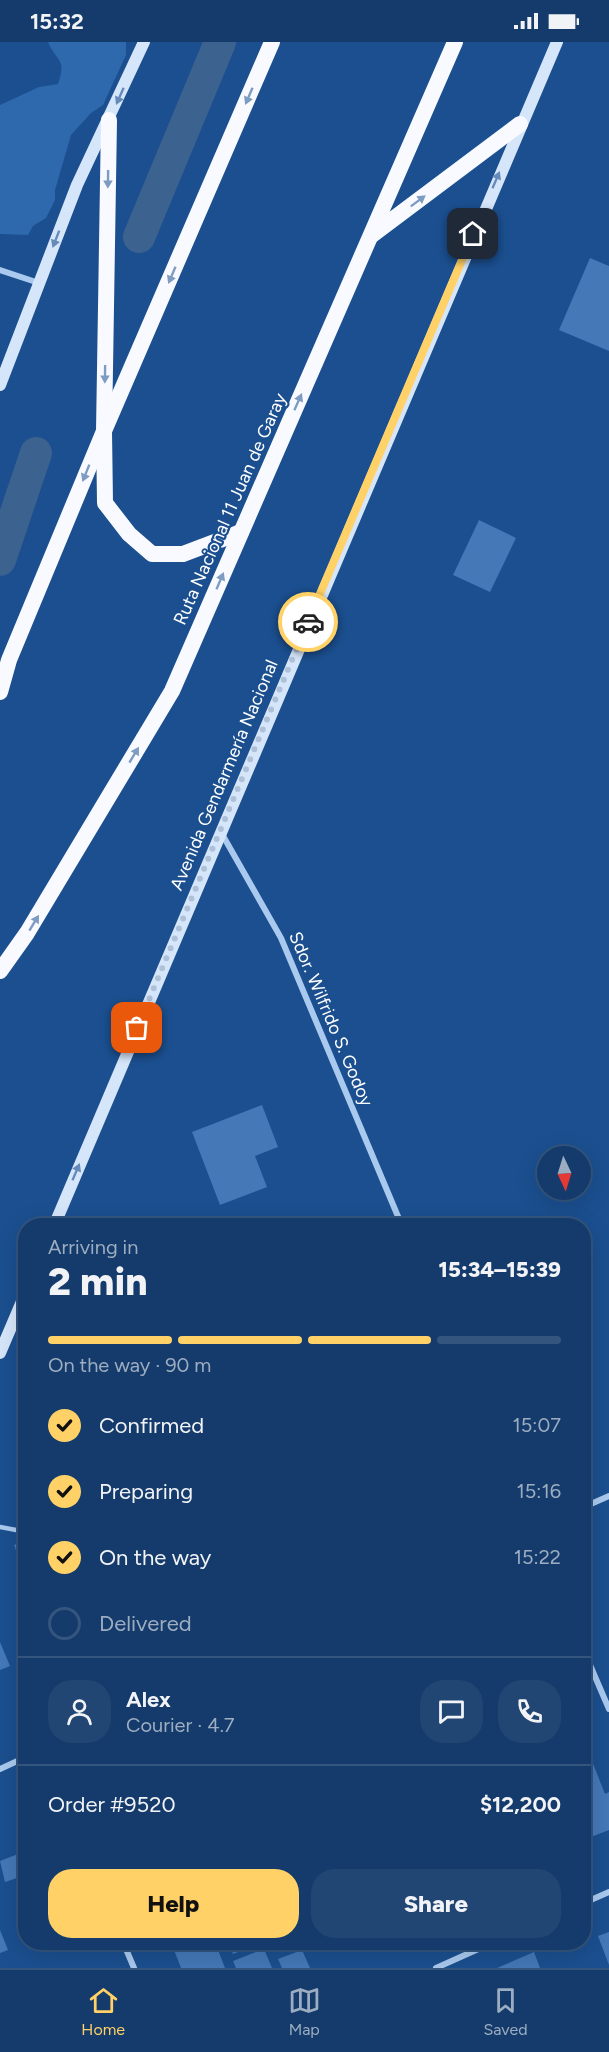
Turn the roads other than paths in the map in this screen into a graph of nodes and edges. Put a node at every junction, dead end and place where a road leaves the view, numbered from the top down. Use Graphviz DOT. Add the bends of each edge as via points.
graph roads {
  1 [pos="144,42"];
  2 [pos="272,42"];
  3 [pos="455,42"];
  4 [pos="557,42"];
  5 [pos="109,120"];
  6 [pos="520,124"];
  7 [pos="372,236"];
  8 [pos="0,270"];
  9 [pos="39,283"];
  10 [pos="0,385"];
  11 [pos="104,431"];
  12 [pos="241,532"];
  13 [pos="0,692"];
  14 [pos="220,830"];
  15 [pos="0,970"];
  16 [pos="57,1218"];
  17 [pos="399,1218"];
  18 [pos="18,1311"];
  19 [pos="0,1353"];
  20 [pos="609,1496"];
  21 [pos="591,1504"];
  22 [pos="0,1527"];
  23 [pos="18,1529"];
  24 [pos="591,1667"];
  25 [pos="609,1709"];
  26 [pos="18,1761"];
  27 [pos="0,1769"];
  28 [pos="609,1892"];
  29 [pos="591,1900"];
  30 [pos="126,1950"];
  31 [pos="476,1950"];
  32 [pos="134,1968"];
  33 [pos="436,1968"];
  1 -- 5 [label="main road, one-way"];
  2 -- 11 [label="highway, one-way"];
  3 -- 7 [label="highway, Ruta Nacional 11 Juan de Garay"];
  4 -- 6 [label="main road, Avenida Gendarmería Nacional"];
  5 -- 9 [label="main road, one-way" via="77,184"];
  5 -- 11 [label="highway, one-way"];
  7 -- 6 [label="highway, one-way"];
  14 -- 6 [label="main road, Avenida Gendarmería Nacional, one-way"];
  12 -- 7 [label="highway, Ruta Nacional 11 Juan de Garay, one-way"];
  8 -- 9 [label="street"];
  9 -- 10 [label="main road"];
  11 -- 12 [label="highway" via="105,503 129,534 152,554 183,555"];
  11 -- 13 [label="highway, one-way" via="9,660"];
  15 -- 12 [label="highway, Ruta Nacional 11 Juan de Garay, one-way" via="27,933 172,691"];
  16 -- 14 [label="main road, Avenida Gendarmería Nacional, one-way"];
  14 -- 17 [label="street, Sdor. Wilfrido S. Godoy" via="281,939"];
  18 -- 19 [label="main road"];
  20 -- 21 [label="street"];
  22 -- 23 [label="lane"];
  24 -- 25 [label="street"];
  26 -- 27 [label="street"];
  28 -- 29 [label="street"];
  30 -- 32 [label="street"];
  31 -- 33 [label="street"];
}
